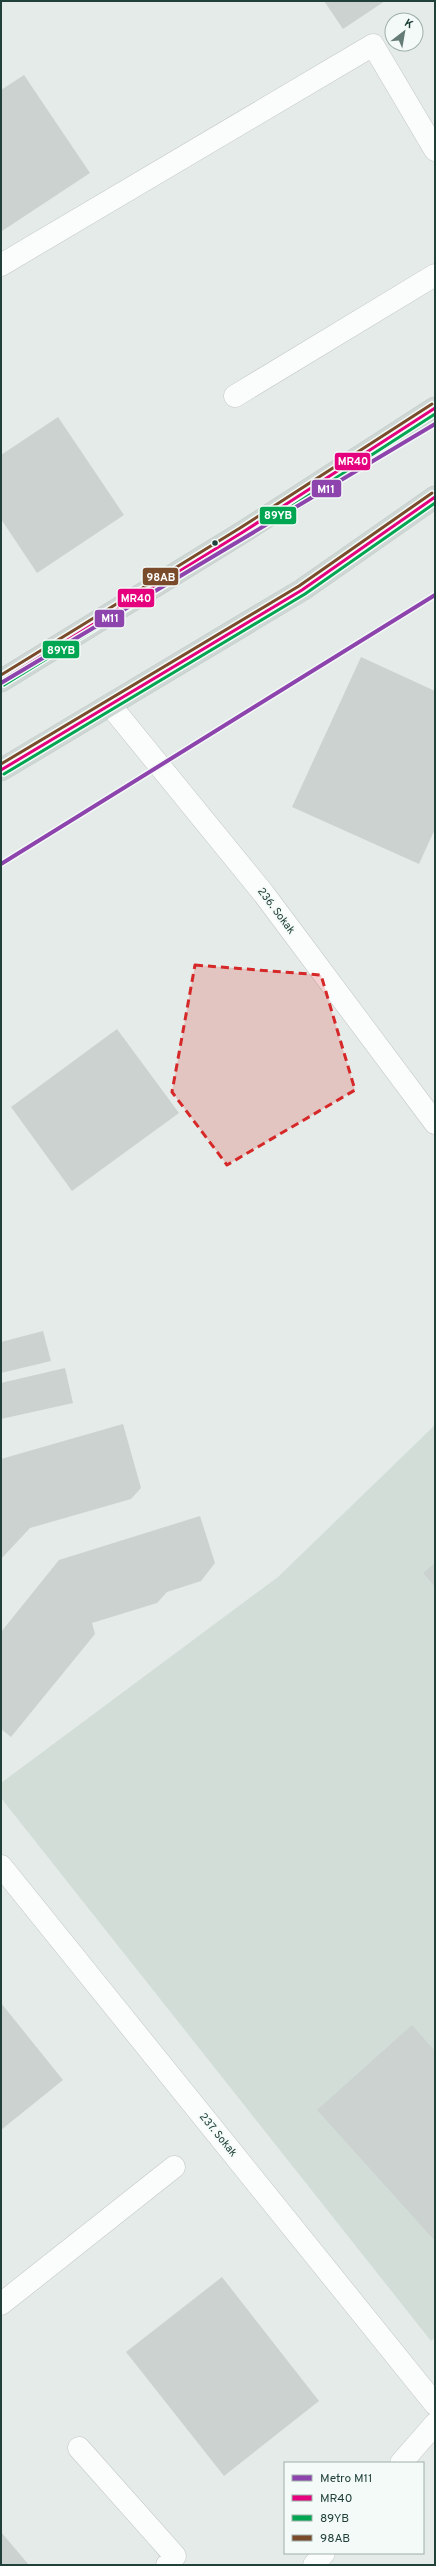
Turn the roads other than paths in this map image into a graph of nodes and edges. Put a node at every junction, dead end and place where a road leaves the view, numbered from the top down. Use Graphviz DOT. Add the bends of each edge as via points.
graph roads {
  1 [pos="435,150"];
  2 [pos="1,265"];
  3 [pos="435,275"];
  4 [pos="235,396"];
  5 [pos="435,408"];
  6 [pos="435,497"];
  7 [pos="1,680"];
  8 [pos="110,705"];
  9 [pos="1,770"];
  10 [pos="435,1123"];
  11 [pos="1,1866"];
  12 [pos="174,2167"];
  13 [pos="1,2304"];
  14 [pos="435,2404"];
  15 [pos="435,2424"];
  16 [pos="79,2448"];
  17 [pos="403,2462"];
  18 [pos="323,2554"];
  19 [pos="167,2565"];
  20 [pos="314,2565"];
  1 -- 2 [label="street" via="373,45"];
  3 -- 4 [label="street"];
  5 -- 7 [label="main road" via="243,532"];
  6 -- 8 [label="main road" via="302,590"];
  8 -- 9 [label="main road"];
  8 -- 10 [label="street, 236. Sokak" via="264,894"];
  11 -- 14 [label="street, 237. Sokak"];
  12 -- 13 [label="street"];
  15 -- 17 [label="street"];
  16 -- 19 [label="street" via="175,2556"];
  18 -- 20 [label="street"];
}
